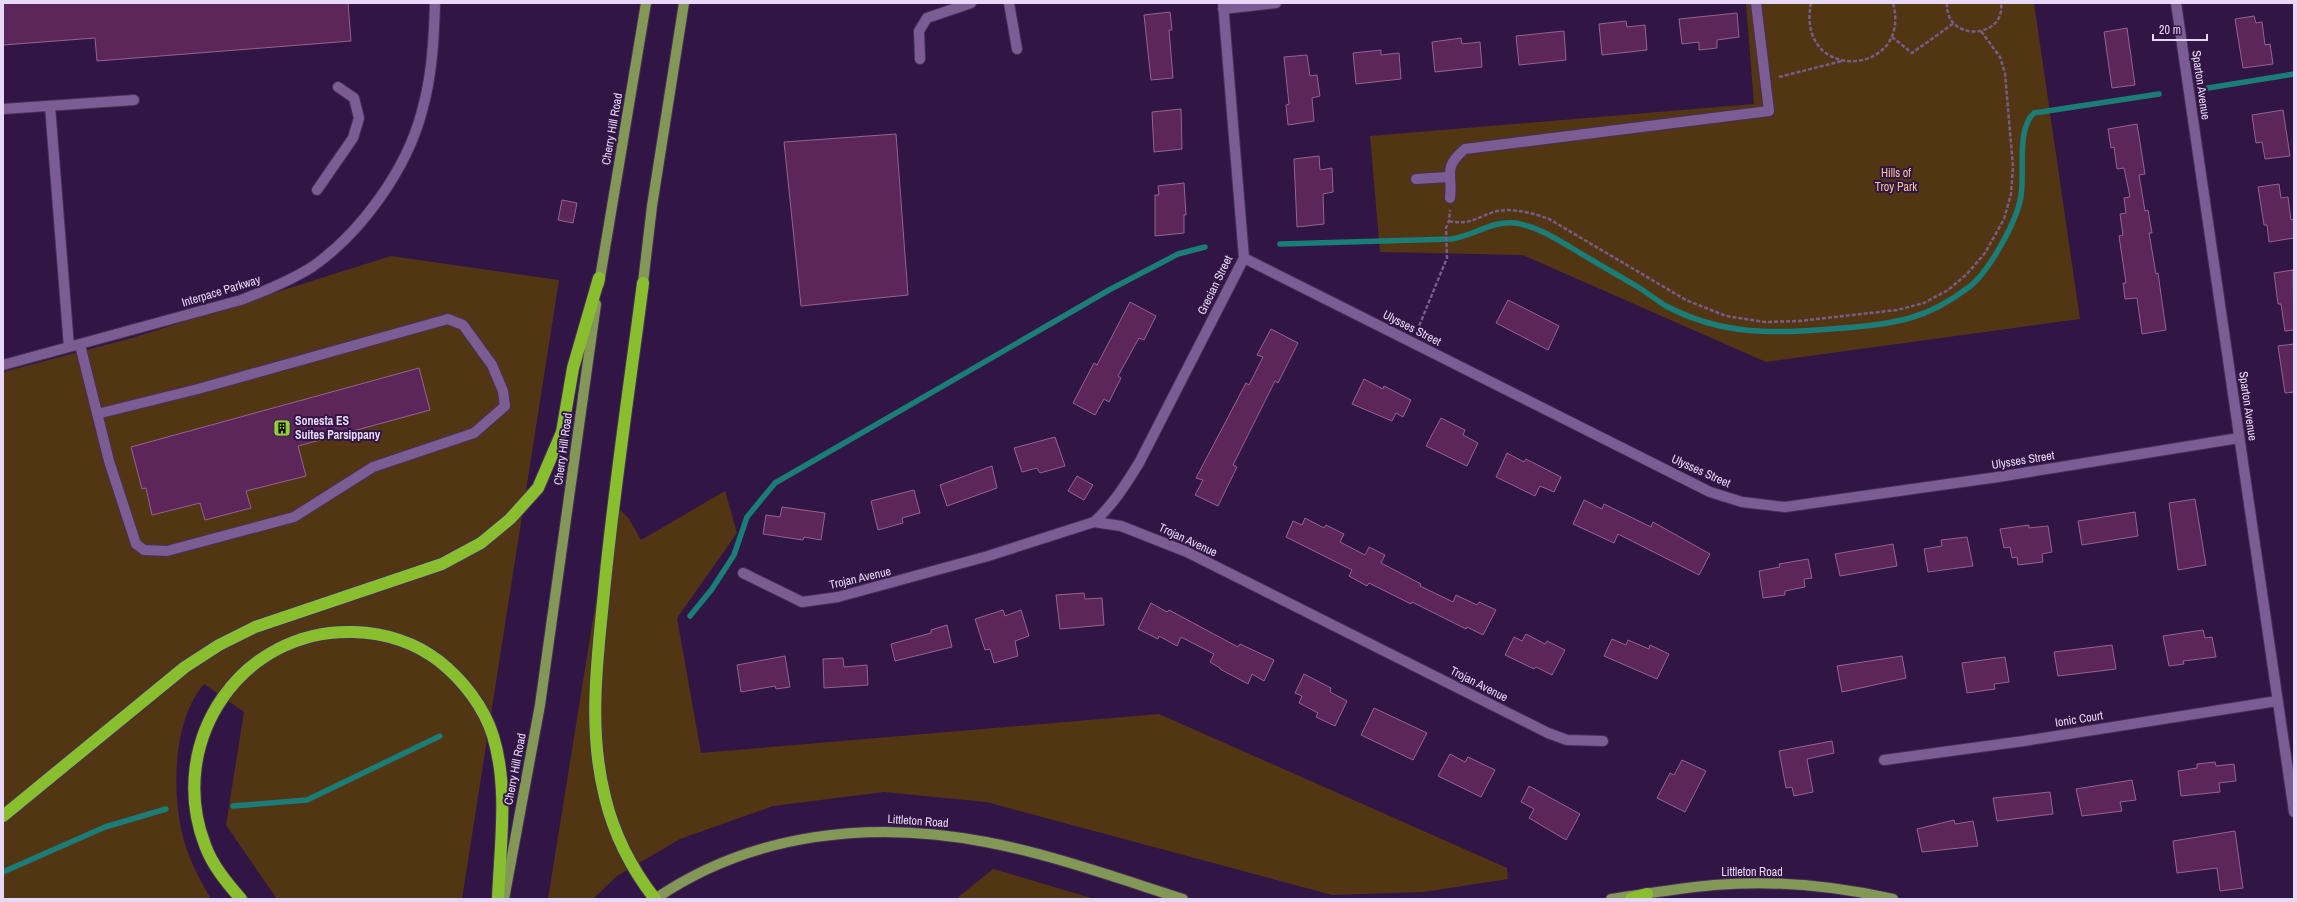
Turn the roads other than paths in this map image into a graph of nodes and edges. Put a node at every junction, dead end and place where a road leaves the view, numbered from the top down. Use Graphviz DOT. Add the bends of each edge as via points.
graph roads {
  1 [pos="435,3"];
  2 [pos="646,3"];
  3 [pos="684,3"];
  4 [pos="971,3"];
  5 [pos="1009,3"];
  6 [pos="1276,3"];
  7 [pos="1756,3"];
  8 [pos="2176,3"];
  9 [pos="1223,6"];
  10 [pos="1017,49"];
  11 [pos="920,59"];
  12 [pos="338,87"];
  13 [pos="134,100"];
  14 [pos="50,106"];
  15 [pos="3,109"];
  16 [pos="1448,176"];
  17 [pos="1416,179"];
  18 [pos="317,190"];
  19 [pos="1450,198"];
  20 [pos="1244,258"];
  21 [pos="599,278"];
  22 [pos="642,283"];
  23 [pos="80,344"];
  24 [pos="69,347"];
  25 [pos="3,365"];
  26 [pos="97,414"];
  27 [pos="2239,438"];
  28 [pos="1094,522"];
  29 [pos="743,573"];
  30 [pos="2277,701"];
  31 [pos="1603,741"];
  32 [pos="1884,760"];
  33 [pos="2294,812"];
  34 [pos="3,816"];
  35 [pos="1647,894"];
  36 [pos="241,899"];
  37 [pos="498,899"];
  38 [pos="504,899"];
  39 [pos="655,899"];
  40 [pos="1183,899"];
  41 [pos="1611,899"];
  42 [pos="1631,899"];
  43 [pos="1893,899"];
  1 -- 23 [label="street, Interpace Parkway" via="428,85 422,113 408,149 389,184 370,211 344,240 312,266 272,289 241,300"];
  2 -- 21 [label="main road, Cherry Hill Road"];
  3 -- 22 [label="main road"];
  4 -- 11 [label="street" via="927,18 920,31"];
  5 -- 10 [label="street"];
  6 -- 9 [label="street"];
  7 -- 16 [label="street" via="1769,111 1465,150 1455,157"];
  8 -- 27 [label="street, Sparton Avenue"];
  9 -- 20 [label="street, Grecian Street"];
  12 -- 18 [label="street" via="354,98 359,118 354,138"];
  13 -- 14 [label="street"];
  14 -- 15 [label="street"];
  14 -- 24 [label="street"];
  16 -- 17 [label="street"];
  16 -- 19 [label="street"];
  20 -- 27 [label="street, Ulysses Street" via="1710,492 1742,502 1784,507 1998,477"];
  20 -- 28 [label="street, Grecian Street" via="1139,463 1120,494"];
  21 -- 34 [label="highway" via="573,368 562,432 538,488 510,519 481,543 442,564 255,627 219,645 179,672"];
  21 -- 38 [label="main road, Cherry Hill Road" via="540,705"];
  22 -- 39 [label="highway" via="614,497 595,675 595,716 604,794 612,825 622,848"];
  23 -- 24 [label="street, Interpace Parkway"];
  23 -- 26 [label="street"];
  24 -- 25 [label="street, Interpace Parkway"];
  26 -- 26 [label="street" via="136,544 144,550 167,551 294,517 373,467 474,433 504,406 503,391 492,365 463,325 448,319 198,389"];
  27 -- 30 [label="street, Sparton Avenue"];
  28 -- 29 [label="street, Trojan Avenue" via="988,556 838,597 802,602"];
  28 -- 31 [label="street, Trojan Avenue" via="1121,526 1187,552 1548,733 1567,740"];
  30 -- 32 [label="street, Ionic Court"];
  30 -- 33 [label="street, Sparton Avenue"];
  35 -- 41 [label="main road, Littleton Road"];
  35 -- 42 [label="highway"];
  35 -- 43 [label="main road, Littleton Road" via="1715,885 1777,884 1834,888"];
  36 -- 37 [label="highway" via="217,868 205,846 198,822 194,798 195,773 207,725 230,686 254,664 290,643 318,634 342,632 367,632 414,645 448,668 476,701 493,736 498,759 502,796"];
  39 -- 40 [label="main road, Littleton Road" via="677,884 748,852 791,840 844,832 892,831 940,834 1020,850"];
}
